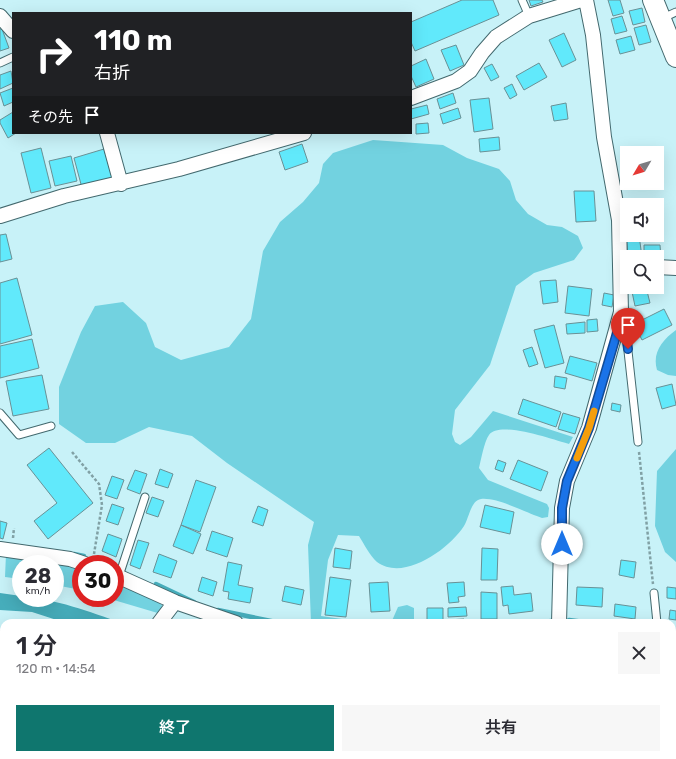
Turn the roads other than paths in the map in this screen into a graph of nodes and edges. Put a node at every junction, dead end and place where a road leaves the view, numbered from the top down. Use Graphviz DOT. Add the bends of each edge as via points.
graph roads {
  1 [pos="522,0"];
  2 [pos="581,0"];
  3 [pos="586,0"];
  4 [pos="653,0"];
  5 [pos="0,16"];
  6 [pos="529,16"];
  7 [pos="668,16"];
  8 [pos="12,30"];
  9 [pos="12,57"];
  10 [pos="676,57"];
  11 [pos="0,63"];
  12 [pos="412,98"];
  13 [pos="107,134"];
  14 [pos="300,134"];
  15 [pos="121,184"];
  16 [pos="0,216"];
  17 [pos="622,250"];
  18 [pos="664,267"];
  19 [pos="676,268"];
  20 [pos="622,294"];
  21 [pos="619,326"];
  22 [pos="0,413"];
  23 [pos="51,426"];
  24 [pos="638,442"];
  25 [pos="145,497"];
  26 [pos="0,549"];
  27 [pos="124,556"];
  28 [pos="72,559"];
  29 [pos="124,579"];
  30 [pos="654,593"];
  31 [pos="175,602"];
  32 [pos="162,619"];
  33 [pos="224,619"];
  34 [pos="560,619"];
  35 [pos="657,619"];
  1 -- 6 [label="lane"];
  2 -- 6 [label="street"];
  3 -- 17 [label="street"];
  4 -- 7 [label="street"];
  5 -- 8 [label="street"];
  6 -- 12 [label="street" via="496,37 470,71 456,81"];
  7 -- 10 [label="street"];
  9 -- 11 [label="lane"];
  13 -- 15 [label="street"];
  14 -- 15 [label="street"];
  15 -- 16 [label="street" via="64,196"];
  18 -- 19 [label="street"];
  20 -- 21 [label="street"];
  21 -- 24 [label="lane" via="626,333"];
  21 -- 34 [label="street" via="589,428 567,481 562,508"];
  22 -- 23 [label="lane" via="19,435"];
  25 -- 27 [label="lane"];
  26 -- 28 [label="street"];
  29 -- 31 [label="street"];
  30 -- 35 [label="lane"];
  31 -- 32 [label="street"];
  31 -- 33 [label="street"];
}
